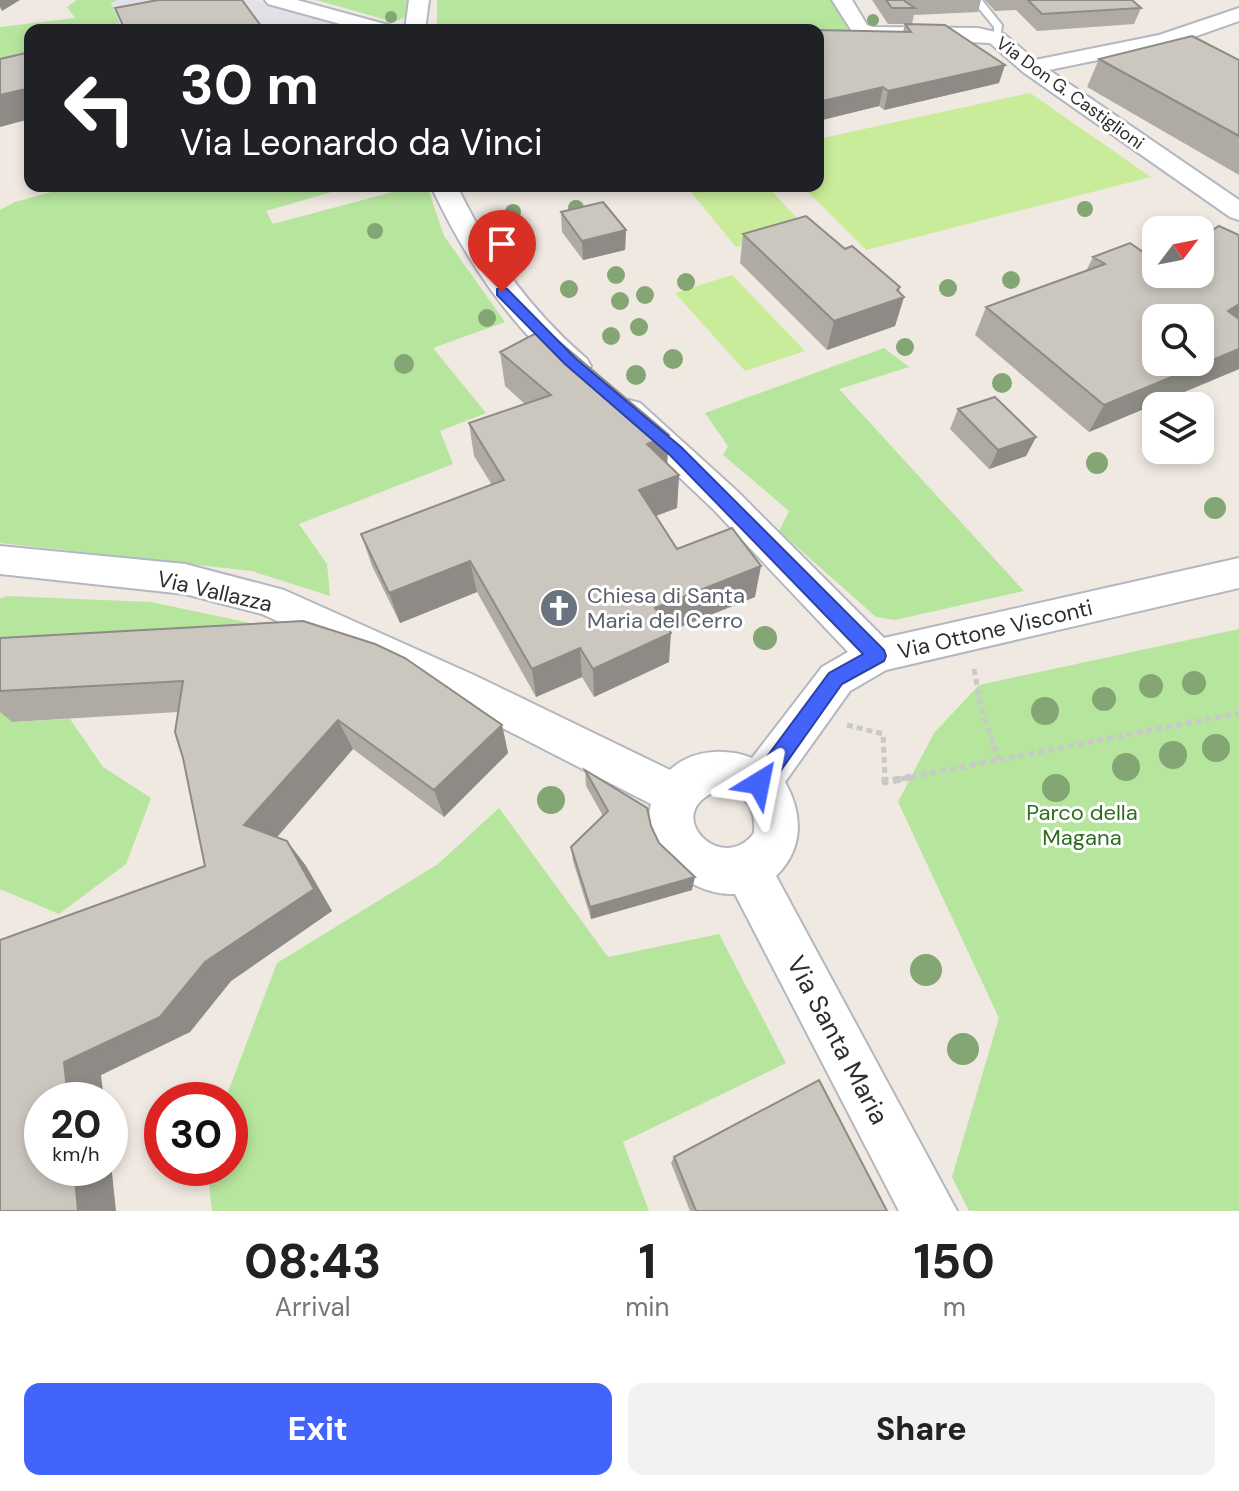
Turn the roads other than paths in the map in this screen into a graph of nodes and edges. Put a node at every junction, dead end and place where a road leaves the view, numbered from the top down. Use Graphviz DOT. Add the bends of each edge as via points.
graph roads {
  1 [pos="275,0"];
  2 [pos="419,0"];
  3 [pos="842,0"];
  4 [pos="977,0"];
  5 [pos="1239,14"];
  6 [pos="363,24"];
  7 [pos="416,24"];
  8 [pos="997,38"];
  9 [pos="1031,67"];
  10 [pos="447,192"];
  11 [pos="1239,212"];
  12 [pos="0,560"];
  13 [pos="1239,573"];
  14 [pos="877,656"];
  15 [pos="759,783"];
  16 [pos="675,794"];
  17 [pos="747,869"];
  18 [pos="929,1211"];
  1 -- 6 [label="street"];
  2 -- 7 [label="street"];
  3 -- 8 [label="street, Via Don G. Castiglioni" via="860,29 882,35"];
  4 -- 8 [label="lane" via="999,27"];
  5 -- 9 [label="street" via="1149,42"];
  8 -- 9 [label="street, Via Don G. Castiglioni"];
  9 -- 11 [label="street, Via Don G. Castiglioni"];
  10 -- 14 [label="street" via="502,292 570,361 675,451"];
  12 -- 16 [label="street, Via Vallazza" via="185,579 271,601"];
  13 -- 14 [label="street, Via Ottone Visconti"];
  14 -- 15 [label="street, Via Ottone Visconti" via="836,679"];
  15 -- 16 [label="street" via="733,771 704,770"];
  15 -- 17 [label="street" via="771,797 778,830 763,859"];
  16 -- 17 [label="street" via="670,828 691,860 709,869"];
  17 -- 18 [label="street, Via Santa Maria"];
}
